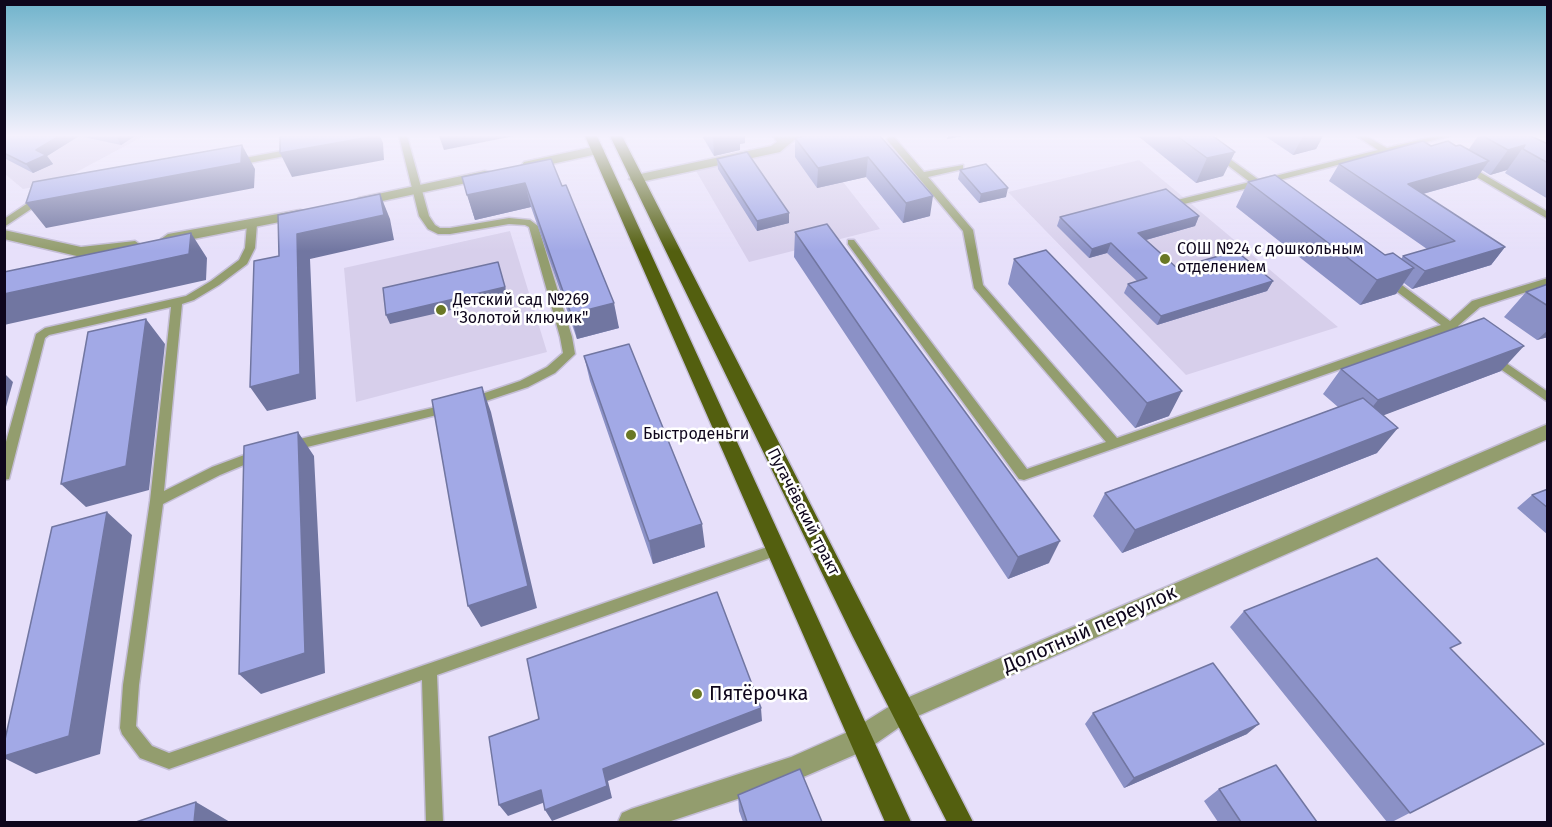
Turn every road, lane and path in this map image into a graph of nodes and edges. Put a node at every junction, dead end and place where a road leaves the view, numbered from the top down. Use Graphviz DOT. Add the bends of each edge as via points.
graph roads {
  1 [pos="415,175"];
  2 [pos="485,175"];
  3 [pos="608,175"];
  4 [pos="634,175"];
  5 [pos="656,175"];
  6 [pos="922,175"];
  7 [pos="1246,175"];
  8 [pos="1291,175"];
  9 [pos="1480,175"];
  10 [pos="636,179"];
  11 [pos="1257,183"];
  12 [pos="419,189"];
  13 [pos="1276,197"];
  14 [pos="51,198"];
  15 [pos="1176,203"];
  16 [pos="341,205"];
  17 [pos="319,210"];
  18 [pos="1548,216"];
  19 [pos="4,224"];
  20 [pos="252,224"];
  21 [pos="4,234"];
  22 [pos="851,242"];
  23 [pos="1377,272"];
  24 [pos="1548,281"];
  25 [pos="177,302"];
  26 [pos="1451,326"];
  27 [pos="1468,340"];
  28 [pos="1486,353"];
  29 [pos="1548,398"];
  30 [pos="1548,431"];
  31 [pos="1114,443"];
  32 [pos="4,475"];
  33 [pos="157,501"];
  34 [pos="776,550"];
  35 [pos="429,670"];
  36 [pos="903,711"];
  37 [pos="859,740"];
  38 [pos="435,822"];
  39 [pos="631,822"];
  40 [pos="898,822"];
  41 [pos="960,822"];
  1 -- 12 [label="lane"];
  2 -- 12 [label="street"];
  3 -- 34 [label="main road"];
  4 -- 10 [label="main road, Пугачёвский тракт"];
  5 -- 10 [label="street"];
  6 -- 31 [label="lane" via="968,230 978,286"];
  7 -- 11 [label="lane"];
  8 -- 11 [label="lane"];
  9 -- 18 [label="lane"];
  10 -- 36 [label="main road, Пугачёвский тракт"];
  11 -- 13 [label="lane"];
  11 -- 15 [label="lane"];
  12 -- 16 [label="street"];
  12 -- 33 [label="lane" via="424,216 438,231 510,221 533,226 569,354 550,370 490,397 277,449 226,466"];
  14 -- 19 [label="lane" via="31,205"];
  17 -- 20 [label="street"];
  20 -- 21 [label="street" via="81,252"];
  20 -- 25 [label="lane" via="250,248 243,261 215,283"];
  22 -- 31 [label="lane" via="1024,475"];
  23 -- 26 [label="lane"];
  24 -- 26 [label="lane" via="1476,304"];
  25 -- 32 [label="lane" via="45,332 40,337"];
  25 -- 33 [label="lane"];
  26 -- 27 [label="lane"];
  26 -- 31 [label="lane"];
  28 -- 29 [label="lane"];
  30 -- 36 [label="street, Долотный переулок"];
  33 -- 35 [label="lane" via="128,728 146,752 168,761"];
  34 -- 35 [label="lane"];
  34 -- 37 [label="main road"];
  35 -- 38 [label="lane"];
  36 -- 37 [label="street, Долотный переулок"];
  36 -- 41 [label="main road, Пугачёвский тракт"];
  37 -- 39 [label="street, Долотный переулок" via="792,769"];
  37 -- 40 [label="main road"];
}
